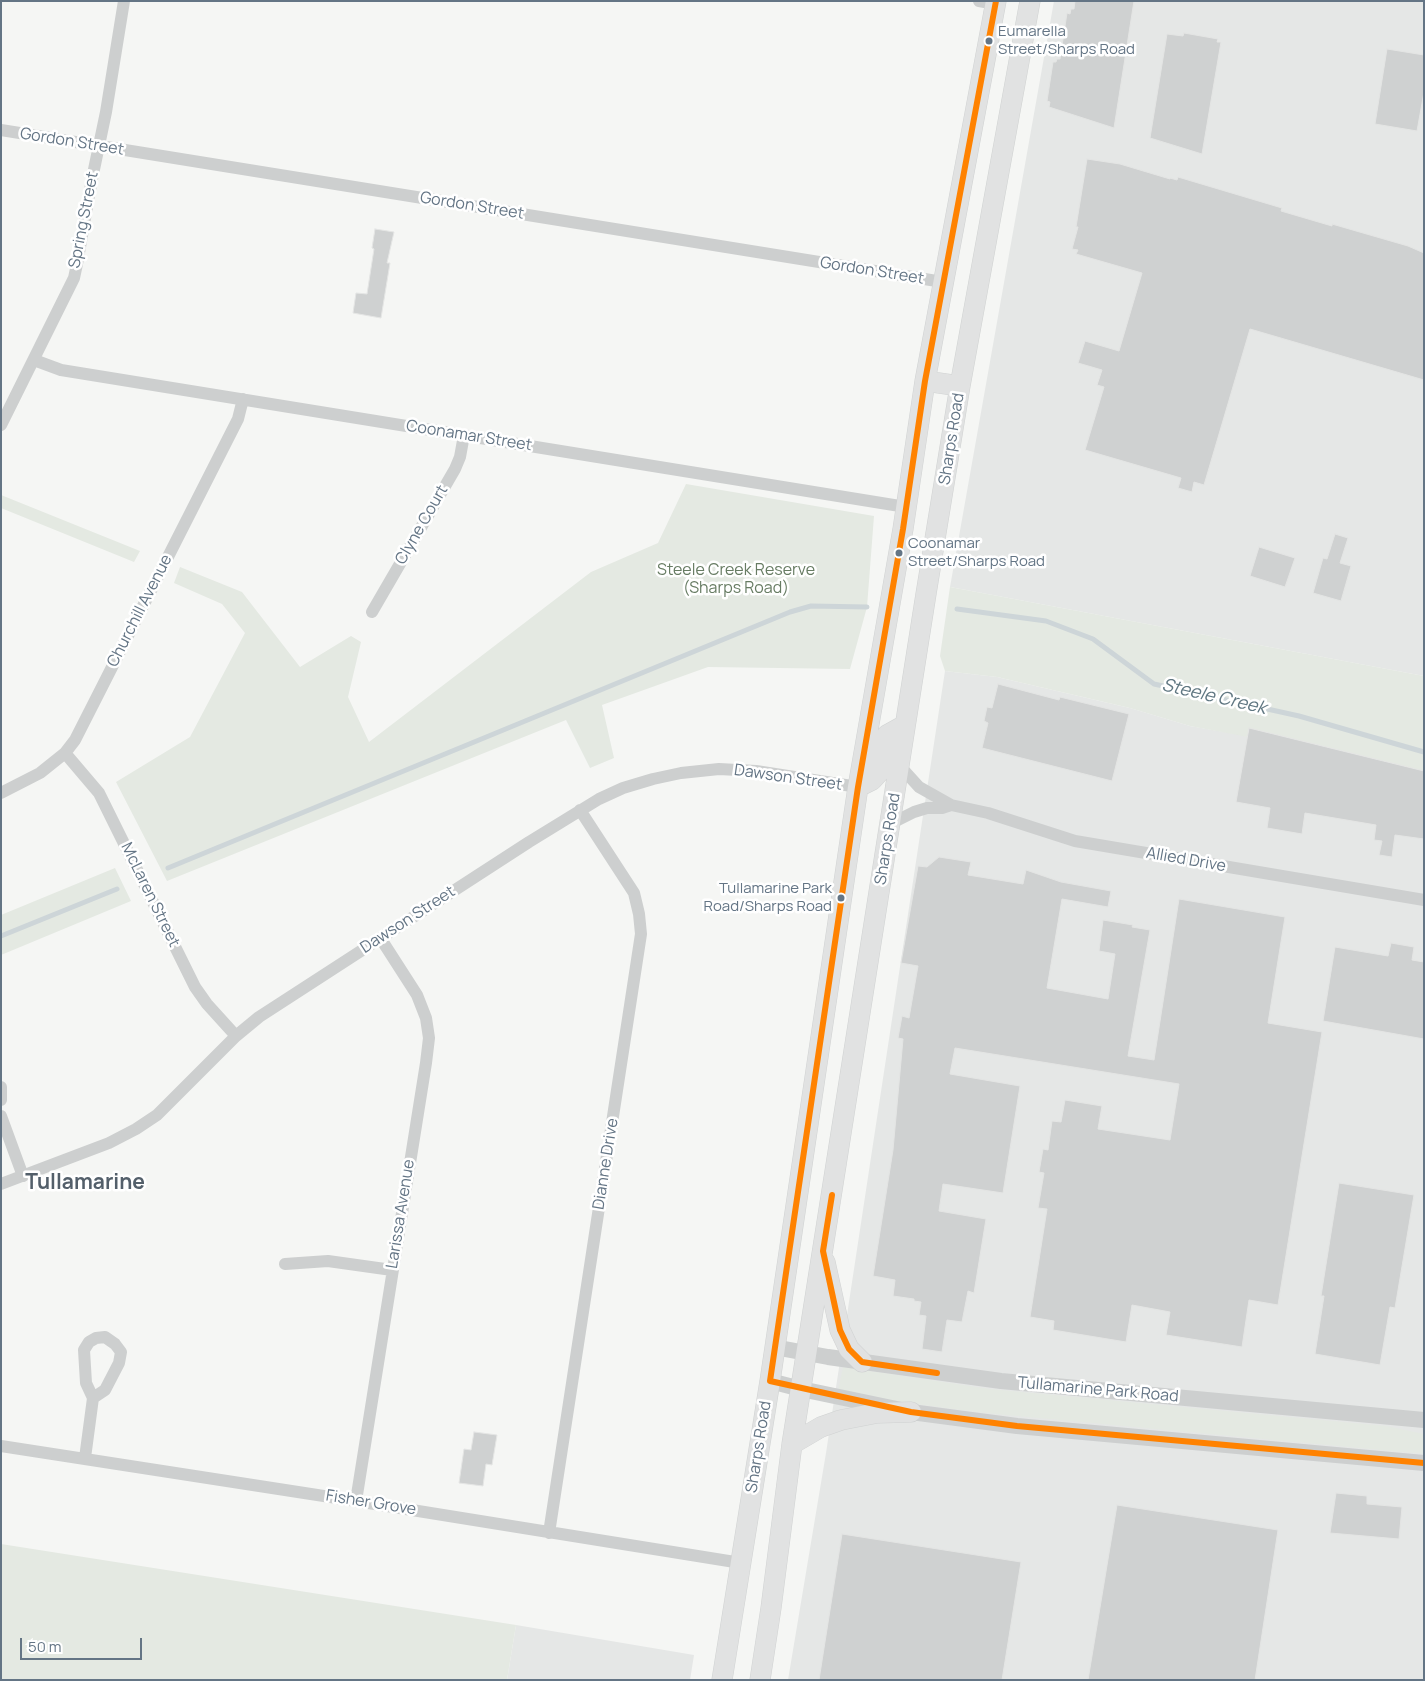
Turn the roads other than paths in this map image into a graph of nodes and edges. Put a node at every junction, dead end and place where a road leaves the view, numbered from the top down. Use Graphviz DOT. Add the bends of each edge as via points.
graph roads {
  1 [pos="124,1"];
  2 [pos="1030,1"];
  3 [pos="990,2"];
  4 [pos="1,130"];
  5 [pos="99,146"];
  6 [pos="943,282"];
  7 [pos="34,360"];
  8 [pos="925,381"];
  9 [pos="960,386"];
  10 [pos="242,399"];
  11 [pos="1,425"];
  12 [pos="464,435"];
  13 [pos="906,507"];
  14 [pos="372,612"];
  15 [pos="905,725"];
  16 [pos="65,753"];
  17 [pos="899,765"];
  18 [pos="858,787"];
  19 [pos="1,793"];
  20 [pos="951,805"];
  21 [pos="580,810"];
  22 [pos="890,824"];
  23 [pos="1424,900"];
  24 [pos="381,938"];
  25 [pos="236,1036"];
  26 [pos="1,1087"];
  27 [pos="1,1100"];
  28 [pos="1,1116"];
  29 [pos="23,1176"];
  30 [pos="1,1184"];
  31 [pos="823,1251"];
  32 [pos="285,1264"];
  33 [pos="392,1270"];
  34 [pos="774,1347"];
  35 [pos="806,1353"];
  36 [pos="862,1362"];
  37 [pos="770,1381"];
  38 [pos="801,1389"];
  39 [pos="93,1398"];
  40 [pos="911,1412"];
  41 [pos="1424,1420"];
  42 [pos="792,1444"];
  43 [pos="1,1446"];
  44 [pos="84,1458"];
  45 [pos="1424,1463"];
  46 [pos="356,1501"];
  47 [pos="549,1532"];
  48 [pos="741,1564"];
  49 [pos="722,1680"];
  50 [pos="760,1680"];
  1 -- 5 [label="street, Spring Street"];
  2 -- 9 [label="main road, Sharps Road"];
  3 -- 6 [label="main road, Sharps Road"];
  4 -- 5 [label="street, Gordon Street"];
  5 -- 6 [label="street, Gordon Street"];
  5 -- 7 [label="street, Spring Street" via="74,278"];
  6 -- 8 [label="main road, Sharps Road"];
  7 -- 10 [label="street, Coonamar Street" via="61,370"];
  7 -- 11 [label="street, Spring Street"];
  8 -- 9 [label="main road"];
  8 -- 13 [label="main road, Sharps Road"];
  9 -- 15 [label="main road, Sharps Road"];
  10 -- 12 [label="street, Coonamar Street"];
  10 -- 16 [label="street, Churchill Avenue" via="238,419 75,740"];
  12 -- 13 [label="street, Coonamar Street"];
  12 -- 14 [label="street, Clyne Court" via="455,469"];
  13 -- 18 [label="main road, Sharps Road"];
  15 -- 17 [label="main road, Sharps Road"];
  15 -- 18 [label="main road" via="887,735 881,770 872,780"];
  16 -- 19 [label="street, Churchill Avenue" via="40,773"];
  16 -- 25 [label="street, McLaren Street" via="99,793 195,987"];
  17 -- 20 [label="street, Allied Drive" via="919,787"];
  17 -- 22 [label="main road, Sharps Road"];
  18 -- 21 [label="street, Dawson Street" via="756,771 719,769 653,779 624,788"];
  18 -- 34 [label="main road, Sharps Road"];
  20 -- 22 [label="street, Allied Drive" via="914,812"];
  20 -- 23 [label="street, Allied Drive" via="988,813 1076,841"];
  21 -- 24 [label="street, Dawson Street"];
  21 -- 47 [label="street, Dianne Drive" via="634,893 641,934"];
  22 -- 31 [label="main road, Sharps Road"];
  24 -- 25 [label="street, Dawson Street" via="259,1017"];
  24 -- 33 [label="street, Larissa Avenue" via="417,995 429,1038"];
  25 -- 29 [label="street, Dawson Street" via="157,1114 136,1130"];
  26 -- 27 [label="street"];
  28 -- 29 [label="street"];
  29 -- 30 [label="street, Dawson Street"];
  31 -- 35 [label="main road, Sharps Road"];
  31 -- 36 [label="main road" via="840,1330 848,1349"];
  32 -- 33 [label="street" via="328,1261"];
  33 -- 46 [label="street, Larissa Avenue"];
  34 -- 35 [label="street, Tullamarine Park Road"];
  34 -- 37 [label="main road, Sharps Road"];
  35 -- 36 [label="street, Tullamarine Park Road"];
  35 -- 38 [label="main road, Sharps Road"];
  36 -- 41 [label="street, Tullamarine Park Road" via="1010,1382"];
  37 -- 38 [label="street"];
  37 -- 48 [label="main road, Sharps Road"];
  38 -- 40 [label="street"];
  38 -- 42 [label="main road, Sharps Road"];
  39 -- 44 [label="street"];
  40 -- 42 [label="main road" via="877,1413 841,1420 821,1427"];
  40 -- 45 [label="street" via="1017,1426"];
  42 -- 50 [label="main road, Sharps Road"];
  43 -- 44 [label="street, Fisher Grove"];
  44 -- 46 [label="street, Fisher Grove"];
  46 -- 47 [label="street, Fisher Grove"];
  47 -- 48 [label="street, Fisher Grove"];
  48 -- 49 [label="main road, Sharps Road"];
}
